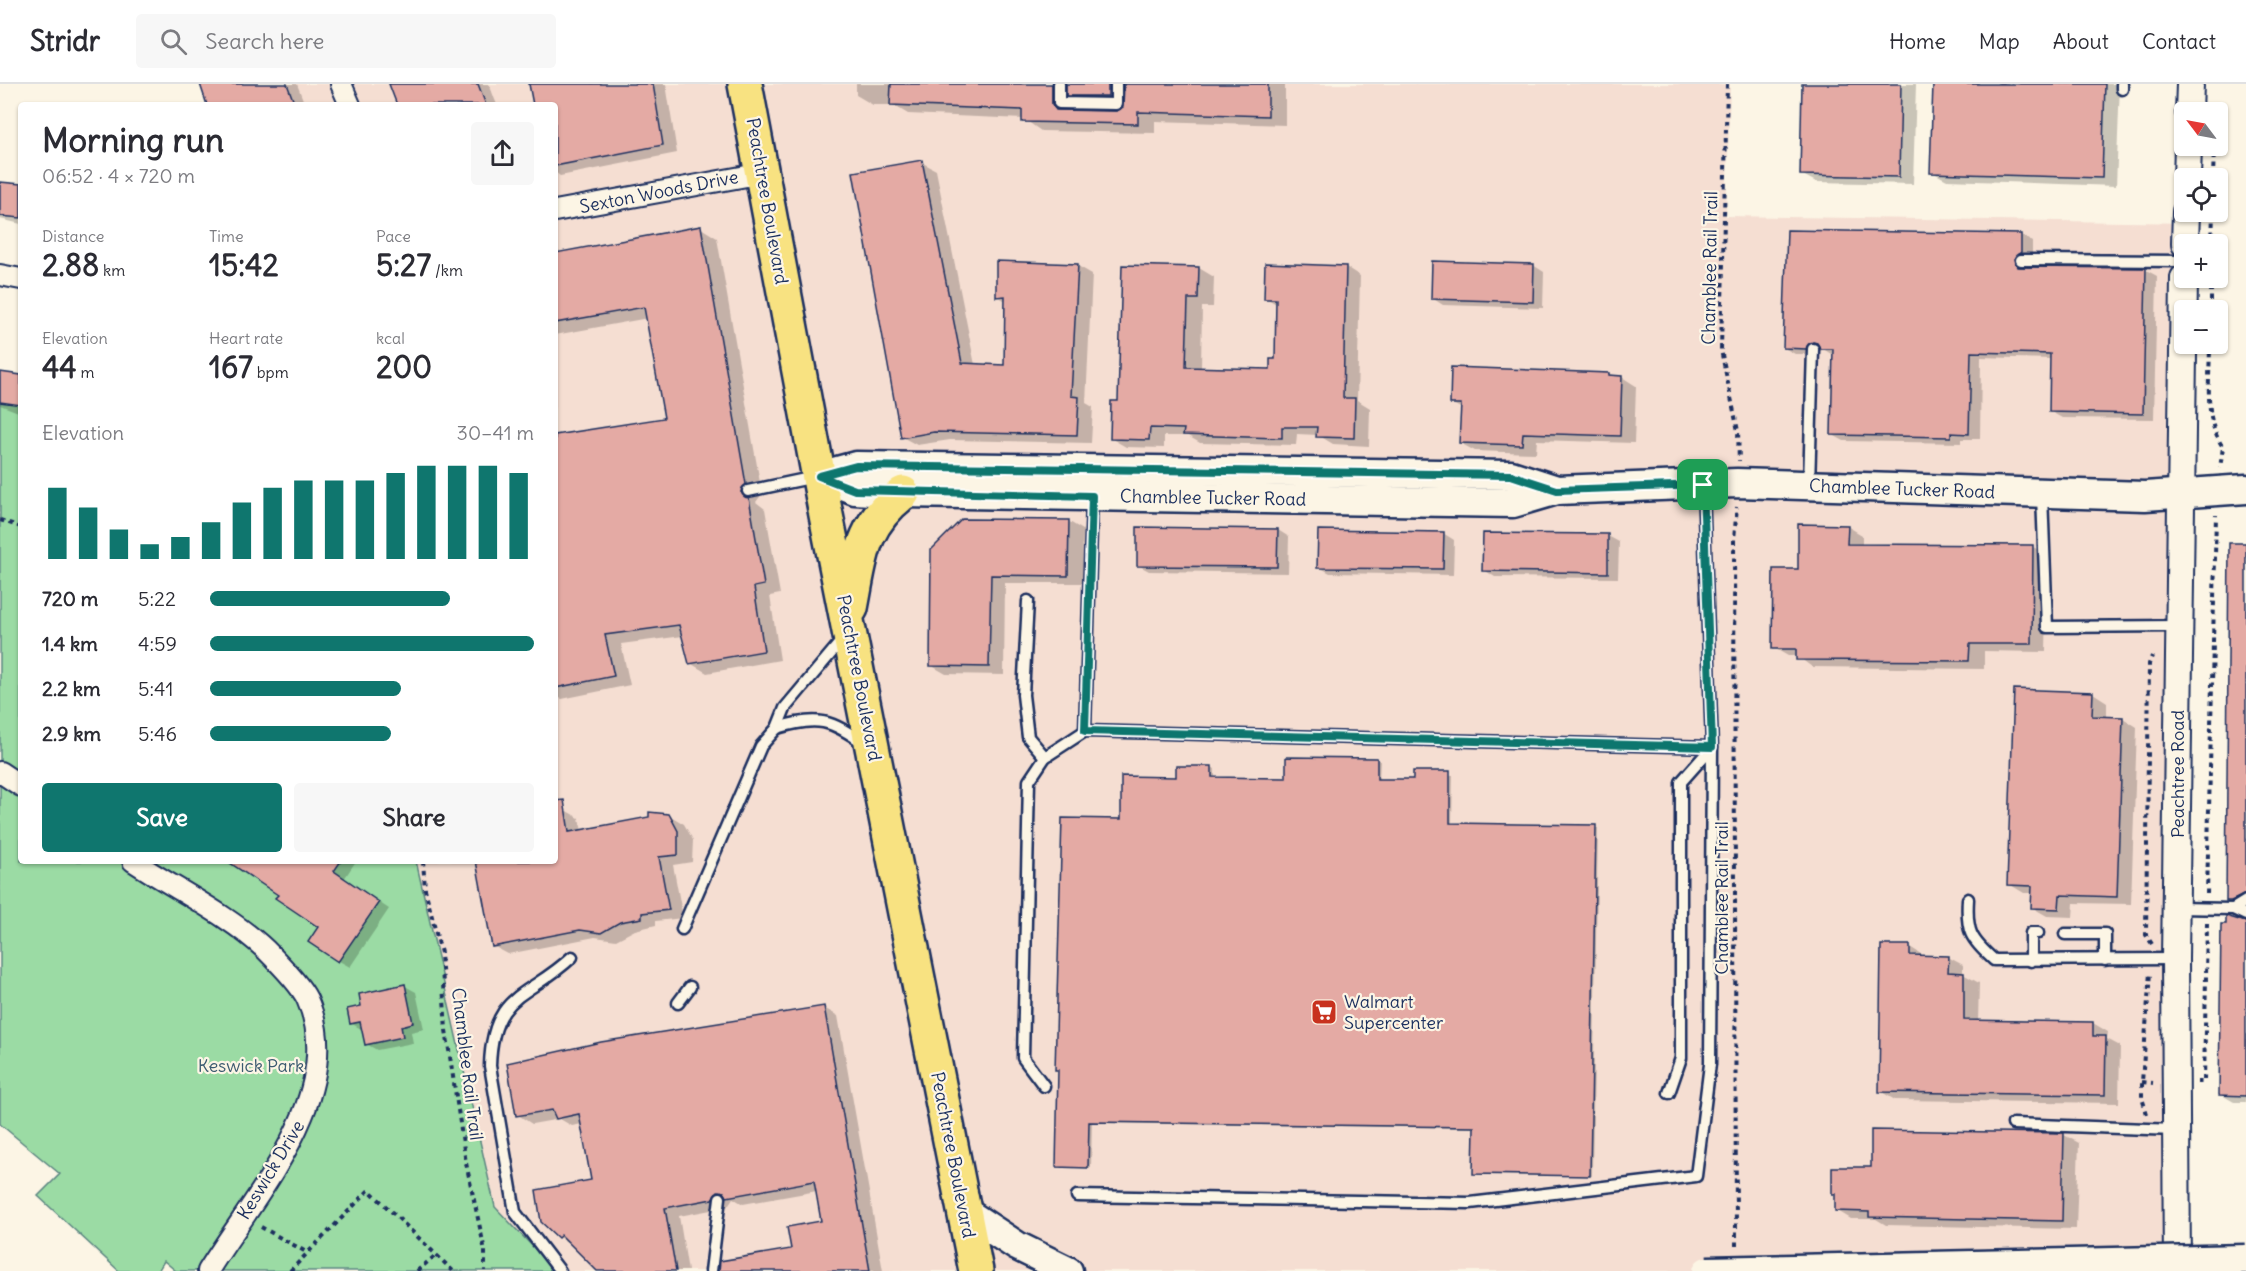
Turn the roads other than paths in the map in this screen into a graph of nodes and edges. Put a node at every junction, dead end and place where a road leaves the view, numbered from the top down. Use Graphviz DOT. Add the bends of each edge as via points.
graph roads {
  1 [pos="341,84"];
  2 [pos="745,84"];
  3 [pos="1059,84"];
  4 [pos="1116,84"];
  5 [pos="2190,84"];
  6 [pos="349,102"];
  7 [pos="2189,102"];
  8 [pos="763,173"];
  9 [pos="558,210"];
  10 [pos="2021,260"];
  11 [pos="2174,261"];
  12 [pos="0,275"];
  13 [pos="18,278"];
  14 [pos="2184,288"];
  15 [pos="1813,349"];
  16 [pos="819,476"];
  17 [pos="1703,485"];
  18 [pos="1809,486"];
  19 [pos="2246,489"];
  20 [pos="1557,490"];
  21 [pos="748,491"];
  22 [pos="903,493"];
  23 [pos="2042,494"];
  24 [pos="2180,495"];
  25 [pos="1092,496"];
  26 [pos="1028,601"];
  27 [pos="2179,626"];
  28 [pos="849,628"];
  29 [pos="777,728"];
  30 [pos="1085,731"];
  31 [pos="1712,747"];
  32 [pos="873,750"];
  33 [pos="1045,757"];
  34 [pos="0,772"];
  35 [pos="18,784"];
  36 [pos="143,864"];
  37 [pos="1968,899"];
  38 [pos="2246,901"];
  39 [pos="2177,908"];
  40 [pos="2233,909"];
  41 [pos="2246,915"];
  42 [pos="682,930"];
  43 [pos="2038,933"];
  44 [pos="2065,934"];
  45 [pos="572,957"];
  46 [pos="2175,959"];
  47 [pos="2106,960"];
  48 [pos="2031,961"];
  49 [pos="690,987"];
  50 [pos="678,1003"];
  51 [pos="1044,1086"];
  52 [pos="1669,1093"];
  53 [pos="2013,1124"];
  54 [pos="2175,1130"];
  55 [pos="1077,1196"];
  56 [pos="720,1198"];
  57 [pos="964,1211"];
  58 [pos="2246,1259"];
  59 [pos="208,1271"];
  60 [pos="560,1271"];
  61 [pos="711,1271"];
  62 [pos="976,1271"];
  63 [pos="1068,1271"];
  64 [pos="1707,1271"];
  65 [pos="2176,1271"];
  1 -- 6 [label="street"];
  2 -- 8 [label="highway, Peachtree Boulevard"];
  3 -- 4 [label="lane" via="1059,103 1116,104"];
  5 -- 7 [label="street"];
  8 -- 9 [label="street, Sexton Woods Drive"];
  8 -- 16 [label="highway, Peachtree Boulevard"];
  10 -- 11 [label="lane"];
  12 -- 13 [label="street"];
  14 -- 24 [label="street, Peachtree Road"];
  15 -- 18 [label="lane"];
  16 -- 20 [label="main road, Chamblee Tucker Road" via="856,466 1511,475"];
  16 -- 21 [label="lane"];
  16 -- 22 [label="main road, Chamblee Tucker Road" via="855,490"];
  16 -- 28 [label="highway, Peachtree Boulevard"];
  17 -- 18 [label="main road, Chamblee Tucker Road"];
  17 -- 20 [label="main road, Chamblee Tucker Road"];
  17 -- 31 [label="lane"];
  18 -- 23 [label="main road, Chamblee Tucker Road"];
  19 -- 24 [label="main road, Chamblee Tucker Road"];
  20 -- 25 [label="main road, Chamblee Tucker Road" via="1513,503"];
  22 -- 25 [label="main road, Chamblee Tucker Road"];
  22 -- 28 [label="highway" via="869,528"];
  23 -- 24 [label="main road, Chamblee Tucker Road"];
  23 -- 27 [label="lane" via="2048,627"];
  24 -- 27 [label="street, Peachtree Road"];
  25 -- 30 [label="lane"];
  26 -- 33 [label="lane" via="1023,695 1028,737"];
  27 -- 39 [label="street, Peachtree Road"];
  28 -- 29 [label="lane" via="785,708"];
  28 -- 32 [label="highway, Peachtree Boulevard"];
  29 -- 32 [label="lane" via="819,719"];
  29 -- 42 [label="lane" via="761,746"];
  30 -- 31 [label="lane"];
  30 -- 33 [label="lane"];
  31 -- 52 [label="lane" via="1681,782 1681,1058"];
  31 -- 55 [label="lane" via="1710,1064 1696,1176 1470,1203"];
  32 -- 57 [label="highway, Peachtree Boulevard"];
  33 -- 51 [label="lane" via="1029,781 1023,1058"];
  34 -- 35 [label="street"];
  36 -- 59 [label="street, Keswick Drive" via="265,950 307,998 315,1030 317,1073 306,1111 278,1163"];
  37 -- 48 [label="lane" via="1967,919 1975,944 1994,960"];
  38 -- 40 [label="lane"];
  39 -- 40 [label="lane"];
  39 -- 46 [label="street, Peachtree Road"];
  40 -- 41 [label="lane"];
  43 -- 48 [label="lane" via="2031,933"];
  44 -- 47 [label="lane" via="2105,934"];
  45 -- 60 [label="lane" via="513,998 491,1042 490,1066 515,1212"];
  46 -- 47 [label="lane"];
  46 -- 54 [label="street, Peachtree Road"];
  47 -- 48 [label="lane"];
  49 -- 50 [label="lane"];
  53 -- 54 [label="lane"];
  54 -- 65 [label="street, Peachtree Road"];
  56 -- 61 [label="lane"];
  57 -- 62 [label="highway, Peachtree Boulevard"];
  57 -- 63 [label="main road" via="1017,1246"];
  58 -- 64 [label="main road, bridge"];
}
